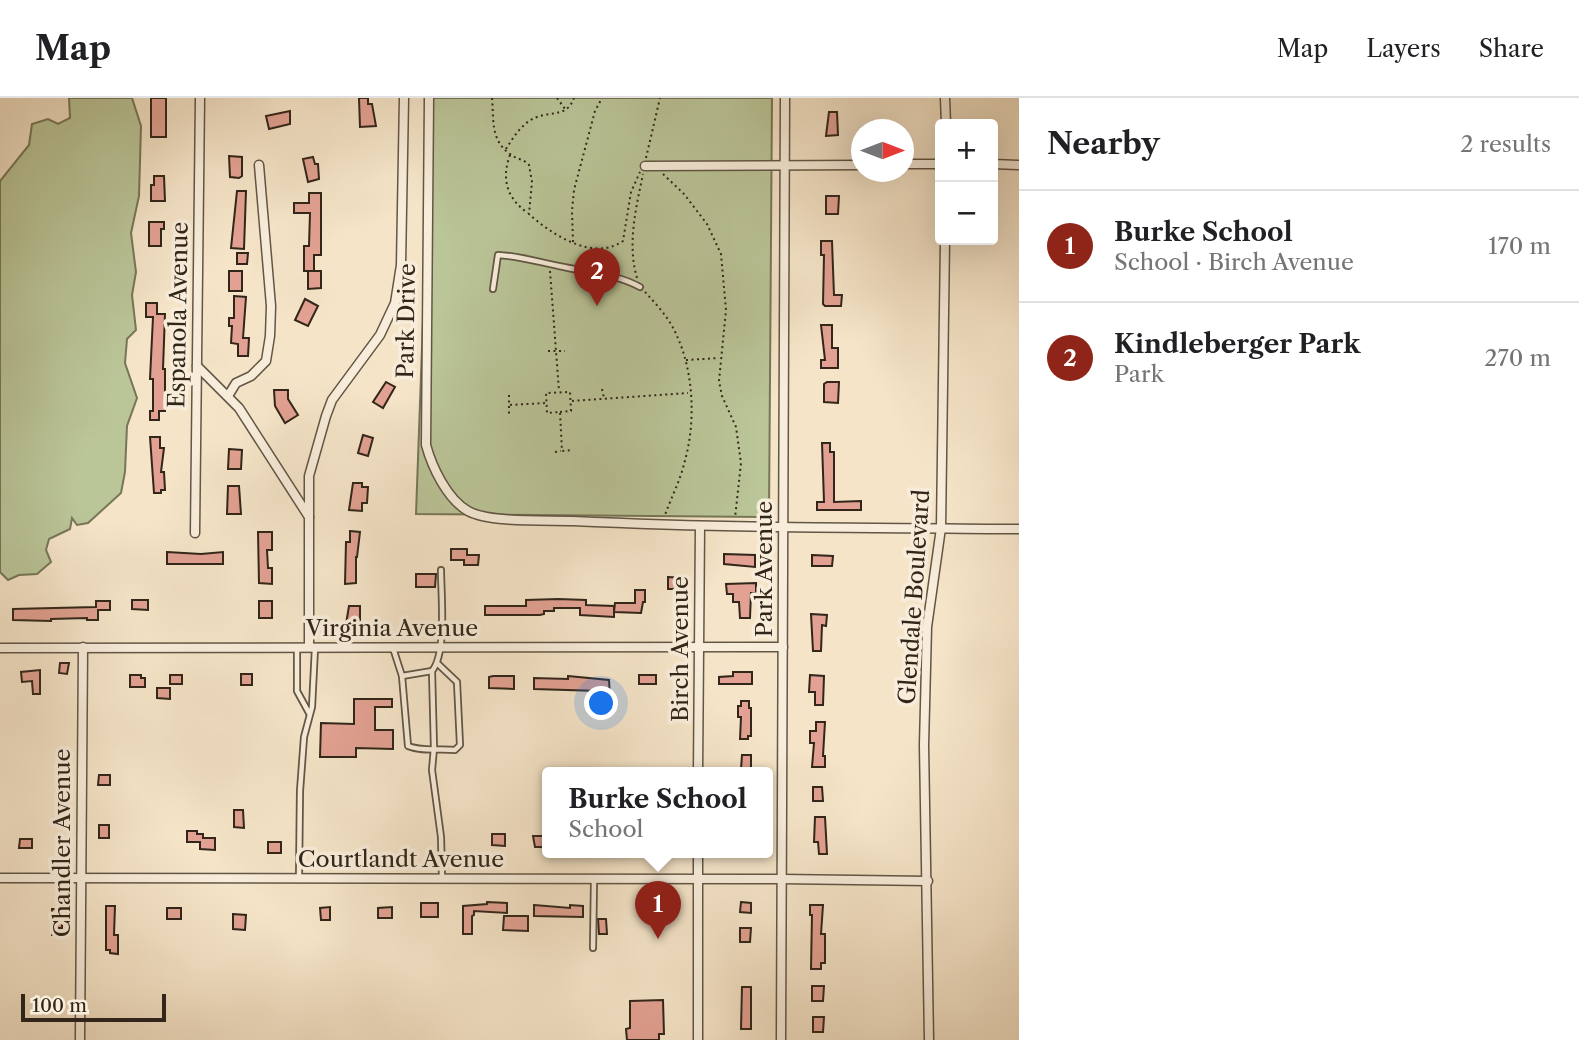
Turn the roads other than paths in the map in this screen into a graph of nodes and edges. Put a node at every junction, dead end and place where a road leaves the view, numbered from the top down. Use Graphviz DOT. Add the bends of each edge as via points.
graph roads {
  1 [pos="200,98"];
  2 [pos="404,98"];
  3 [pos="429,98"];
  4 [pos="785,98"];
  5 [pos="945,98"];
  6 [pos="946,119"];
  7 [pos="259,164"];
  8 [pos="914,164"];
  9 [pos="935,164"];
  10 [pos="998,164"];
  11 [pos="785,165"];
  12 [pos="851,165"];
  13 [pos="1019,165"];
  14 [pos="645,166"];
  15 [pos="945,245"];
  16 [pos="640,287"];
  17 [pos="493,289"];
  18 [pos="197,366"];
  19 [pos="228,396"];
  20 [pos="309,517"];
  21 [pos="700,526"];
  22 [pos="784,526"];
  23 [pos="941,528"];
  24 [pos="1019,529"];
  25 [pos="195,533"];
  26 [pos="441,570"];
  27 [pos="83,647"];
  28 [pos="297,647"];
  29 [pos="312,647"];
  30 [pos="393,647"];
  31 [pos="440,647"];
  32 [pos="699,647"];
  33 [pos="783,647"];
  34 [pos="0,648"];
  35 [pos="438,664"];
  36 [pos="432,671"];
  37 [pos="402,676"];
  38 [pos="310,714"];
  39 [pos="434,748"];
  40 [pos="698,767"];
  41 [pos="698,858"];
  42 [pos="0,878"];
  43 [pos="81,878"];
  44 [pos="299,878"];
  45 [pos="442,878"];
  46 [pos="594,879"];
  47 [pos="697,879"];
  48 [pos="782,879"];
  49 [pos="928,881"];
  50 [pos="593,948"];
  51 [pos="80,1040"];
  52 [pos="698,1040"];
  53 [pos="781,1040"];
  54 [pos="929,1040"];
  1 -- 18 [label="street, Espanola Avenue"];
  2 -- 20 [label="street" via="401,265 395,303 380,335 332,400 309,476"];
  3 -- 21 [label="street, Park Drive" via="426,445 435,471 458,503 485,517"];
  4 -- 11 [label="street, Park Avenue"];
  5 -- 6 [label="street"];
  7 -- 19 [label="street" via="270,337 266,361 236,383"];
  8 -- 9 [label="street"];
  10 -- 13 [label="street"];
  11 -- 12 [label="street"];
  11 -- 14 [label="street"];
  11 -- 22 [label="street, Park Avenue"];
  15 -- 23 [label="street, Glendale Boulevard"];
  16 -- 17 [label="lane" via="602,273 498,255"];
  18 -- 19 [label="street"];
  18 -- 25 [label="street, Espanola Avenue"];
  19 -- 20 [label="street"];
  20 -- 29 [label="street"];
  21 -- 22 [label="street"];
  21 -- 32 [label="street, Birch Avenue"];
  22 -- 23 [label="street"];
  22 -- 33 [label="street, Park Avenue"];
  23 -- 24 [label="street"];
  23 -- 49 [label="street, Glendale Boulevard" via="927,627"];
  26 -- 31 [label="lane"];
  27 -- 28 [label="street, Virginia Avenue"];
  27 -- 34 [label="street, Virginia Avenue"];
  27 -- 43 [label="street, Chandler Avenue"];
  28 -- 29 [label="street, Virginia Avenue"];
  28 -- 38 [label="lane" via="297,691"];
  29 -- 30 [label="street, Virginia Avenue"];
  29 -- 38 [label="lane"];
  30 -- 31 [label="street, Virginia Avenue"];
  30 -- 37 [label="lane"];
  31 -- 32 [label="street, Virginia Avenue"];
  31 -- 35 [label="lane"];
  32 -- 33 [label="street, Virginia Avenue"];
  32 -- 40 [label="street, Birch Avenue"];
  33 -- 48 [label="street, Park Avenue"];
  35 -- 36 [label="lane"];
  35 -- 39 [label="lane" via="457,682 460,745 455,750"];
  36 -- 37 [label="lane"];
  36 -- 39 [label="lane"];
  37 -- 39 [label="lane" via="408,746"];
  38 -- 44 [label="lane" via="300,791"];
  39 -- 45 [label="lane"];
  41 -- 47 [label="street"];
  42 -- 43 [label="street, Courtlandt Avenue"];
  43 -- 44 [label="street, Courtlandt Avenue"];
  43 -- 51 [label="street, Chandler Avenue"];
  44 -- 45 [label="street, Courtlandt Avenue"];
  45 -- 46 [label="street, Courtlandt Avenue"];
  46 -- 47 [label="street, Courtlandt Avenue"];
  46 -- 50 [label="lane"];
  47 -- 48 [label="street, Courtlandt Avenue"];
  47 -- 52 [label="street"];
  48 -- 49 [label="street, Courtlandt Avenue"];
  48 -- 53 [label="street, Park Avenue"];
  49 -- 54 [label="street, Glendale Boulevard"];
}
